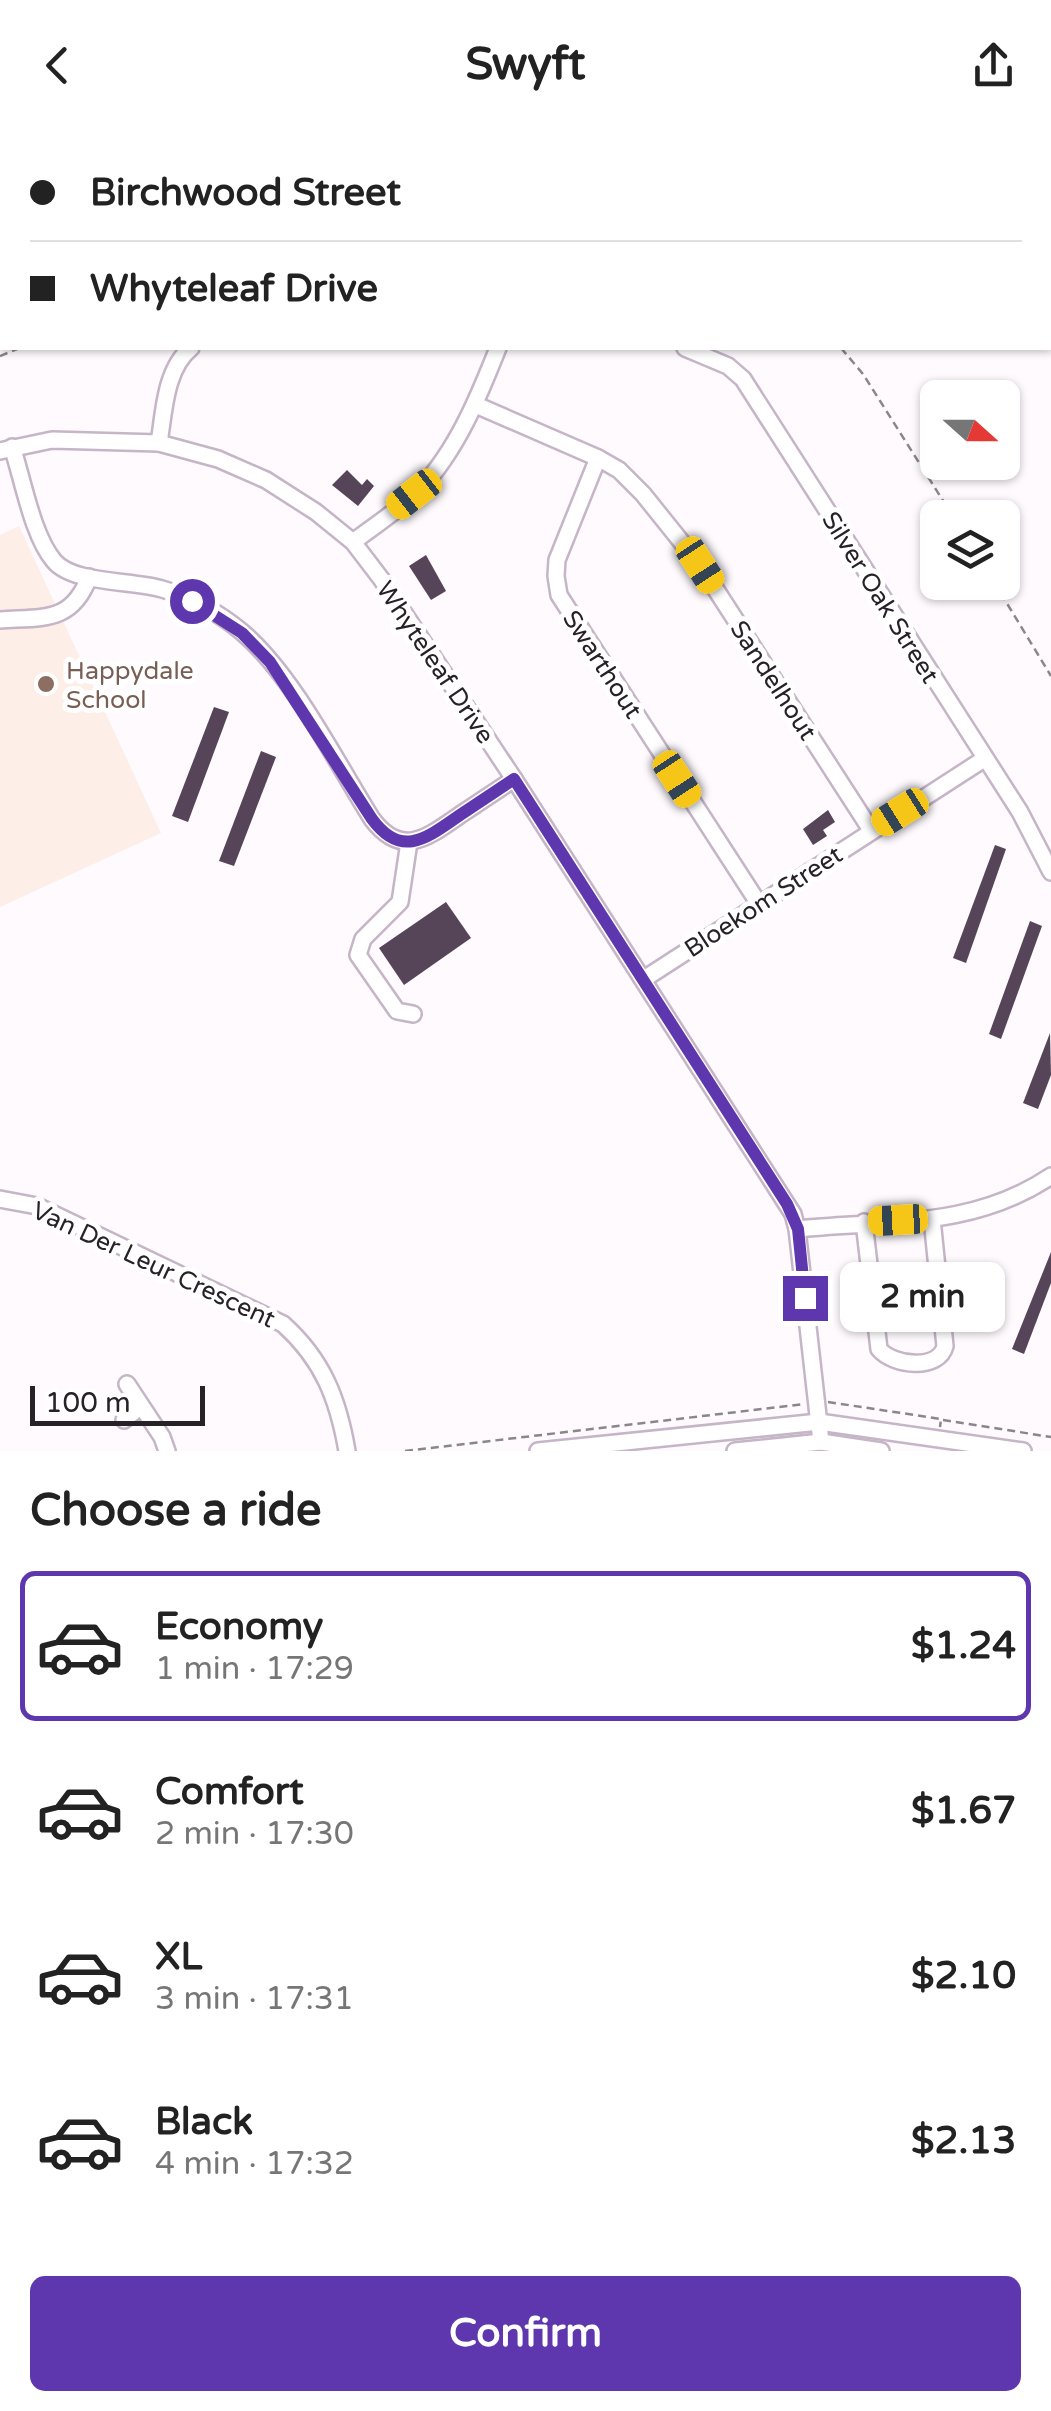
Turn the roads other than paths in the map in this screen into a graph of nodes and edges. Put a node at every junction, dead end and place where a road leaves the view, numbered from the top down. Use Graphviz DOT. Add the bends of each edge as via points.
graph roads {
  1 [pos="190,350"];
  2 [pos="497,350"];
  3 [pos="690,350"];
  4 [pos="476,404"];
  5 [pos="159,443"];
  6 [pos="6,449"];
  7 [pos="598,458"];
  8 [pos="353,542"];
  9 [pos="89,576"];
  10 [pos="0,620"];
  11 [pos="984,759"];
  12 [pos="514,779"];
  13 [pos="872,830"];
  14 [pos="409,842"];
  15 [pos="1051,872"];
  16 [pos="758,904"];
  17 [pos="602,914"];
  18 [pos="586,924"];
  19 [pos="644,979"];
  20 [pos="414,1014"];
  21 [pos="1051,1176"];
  22 [pos="0,1200"];
  23 [pos="932,1218"];
  24 [pos="864,1222"];
  25 [pos="798,1229"];
  26 [pos="128,1384"];
  27 [pos="141,1406"];
  28 [pos="124,1420"];
  29 [pos="820,1422"];
  30 [pos="822,1442"];
  31 [pos="968,1446"];
  32 [pos="781,1449"];
  33 [pos="849,1449"];
  34 [pos="167,1451"];
  35 [pos="347,1451"];
  36 [pos="538,1451"];
  37 [pos="735,1451"];
  38 [pos="880,1451"];
  39 [pos="1023,1451"];
  1 -- 5 [label="street" via="169,386"];
  2 -- 4 [label="street"];
  3 -- 11 [label="street, Silver Oak Street" via="742,379"];
  4 -- 7 [label="street, Sandelhout"];
  4 -- 8 [label="street" via="422,486"];
  5 -- 6 [label="street, Whyteleaf Drive" via="68,440"];
  5 -- 8 [label="street, Whyteleaf Drive" via="266,480"];
  6 -- 9 [label="street" via="49,554 66,572"];
  7 -- 13 [label="street, Sandelhout" via="643,494 700,565"];
  7 -- 16 [label="street, Swarthout" via="558,560 559,595"];
  8 -- 12 [label="street, Whyteleaf Drive"];
  9 -- 10 [label="street" via="65,612"];
  9 -- 14 [label="street" via="165,590 242,633 282,679 380,829"];
  11 -- 13 [label="street, Bloekom Street"];
  11 -- 15 [label="street, Silver Oak Street"];
  12 -- 14 [label="street" via="428,837"];
  12 -- 17 [label="street, Whyteleaf Drive"];
  13 -- 16 [label="street, Bloekom Street"];
  14 -- 20 [label="street" via="400,902 363,940 358,956 397,1011"];
  16 -- 19 [label="street, Bloekom Street"];
  17 -- 18 [label="street"];
  17 -- 19 [label="street, Whyteleaf Drive"];
  19 -- 25 [label="street, Whyteleaf Drive" via="777,1185"];
  21 -- 23 [label="street" via="1008,1202"];
  22 -- 35 [label="street, Van Der Leur Crescent" via="37,1206 283,1324 324,1372 340,1409"];
  23 -- 24 [label="street"];
  23 -- 24 [label="street" via="945,1346 933,1362 891,1359 879,1349"];
  24 -- 25 [label="street"];
  25 -- 29 [label="street, Whyteleaf Drive"];
  26 -- 27 [label="street"];
  27 -- 28 [label="street"];
  27 -- 34 [label="street"];
  29 -- 30 [label="street, Whyteleaf Drive"];
  29 -- 31 [label="street"];
  29 -- 36 [label="street"];
  30 -- 32 [label="street"];
  30 -- 33 [label="street"];
  31 -- 39 [label="street"];
  32 -- 37 [label="street"];
  33 -- 38 [label="street"];
}
